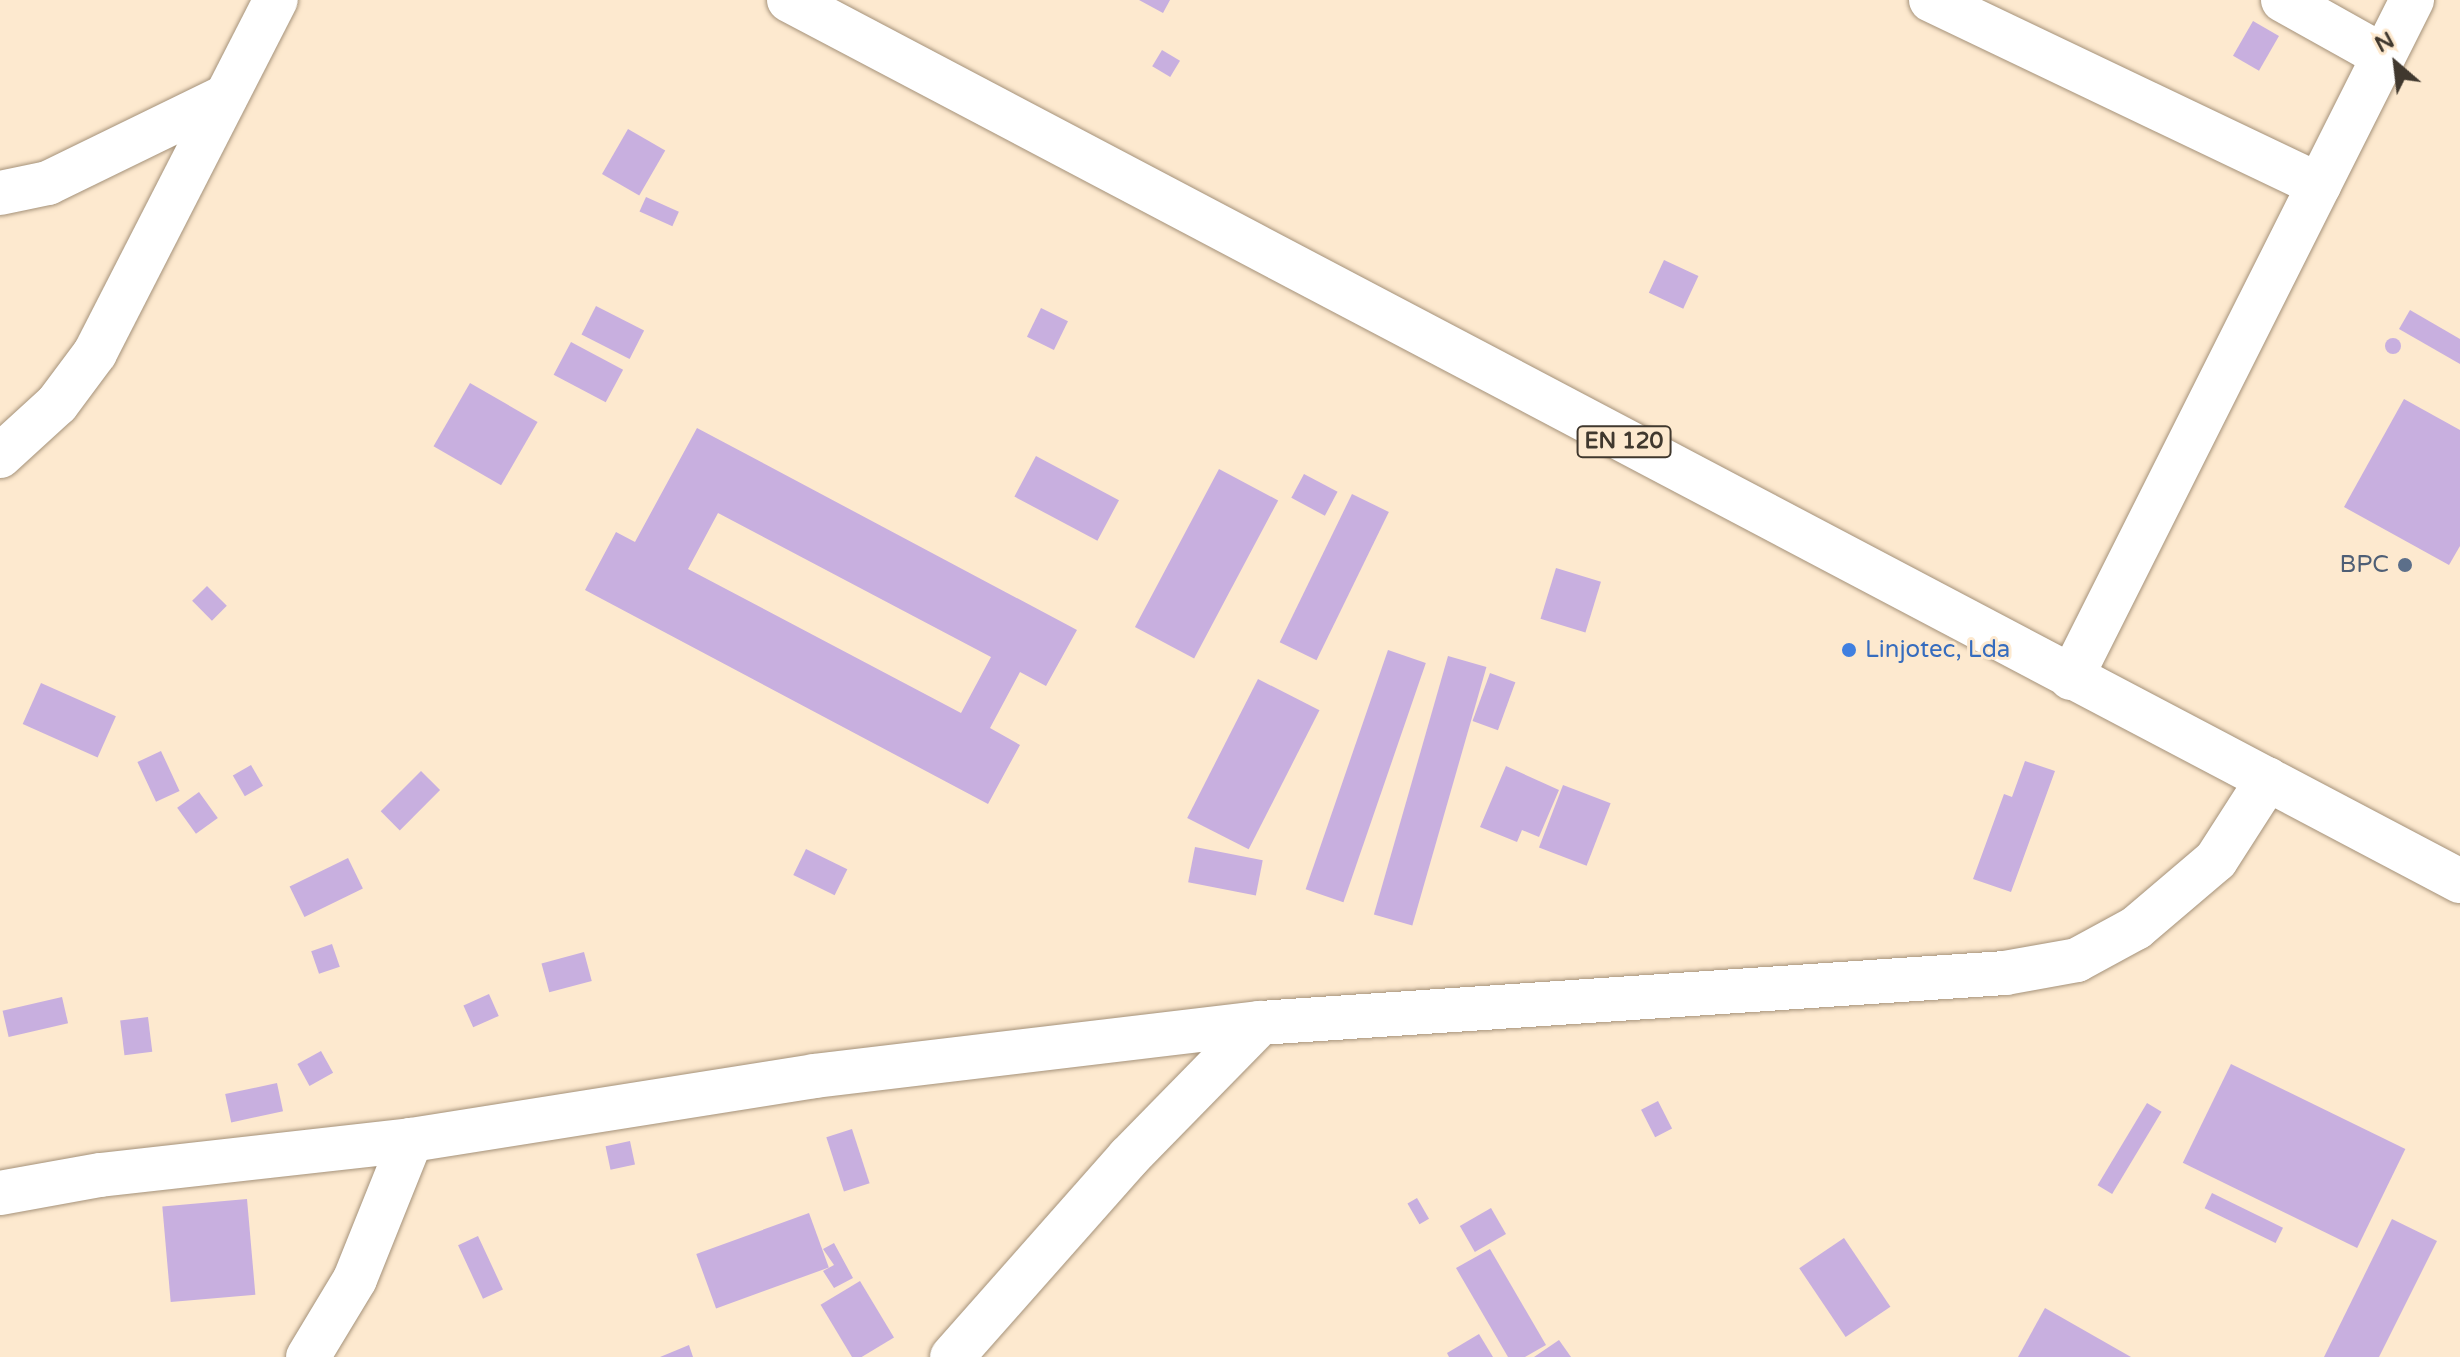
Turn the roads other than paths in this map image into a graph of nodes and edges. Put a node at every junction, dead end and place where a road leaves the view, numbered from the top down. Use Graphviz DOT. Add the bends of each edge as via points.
graph roads {
  1 [pos="276,0"];
  2 [pos="789,0"];
  3 [pos="1931,0"];
  4 [pos="2283,0"];
  5 [pos="2412,0"];
  6 [pos="2383,56"];
  7 [pos="226,96"];
  8 [pos="2319,185"];
  9 [pos="0,193"];
  10 [pos="0,456"];
  11 [pos="2071,678"];
  12 [pos="2268,779"];
  13 [pos="2460,881"];
  14 [pos="1260,1023"];
  15 [pos="411,1140"];
  16 [pos="0,1193"];
  17 [pos="308,1357"];
  18 [pos="952,1357"];
  1 -- 7 [label="street"];
  2 -- 11 [label="street, EN 120"];
  3 -- 8 [label="street"];
  4 -- 6 [label="street"];
  5 -- 6 [label="street"];
  6 -- 8 [label="street"];
  7 -- 9 [label="street" via="48,183"];
  7 -- 10 [label="street" via="95,353 57,404"];
  8 -- 11 [label="street"];
  11 -- 12 [label="street, EN 120"];
  12 -- 13 [label="street, EN 120"];
  12 -- 14 [label="street" via="2216,860 2136,928 2077,960 2005,973"];
  14 -- 15 [label="street" via="814,1076"];
  14 -- 18 [label="street" via="1129,1157"];
  15 -- 16 [label="street" via="100,1175"];
  15 -- 17 [label="street" via="355,1279"];
}
